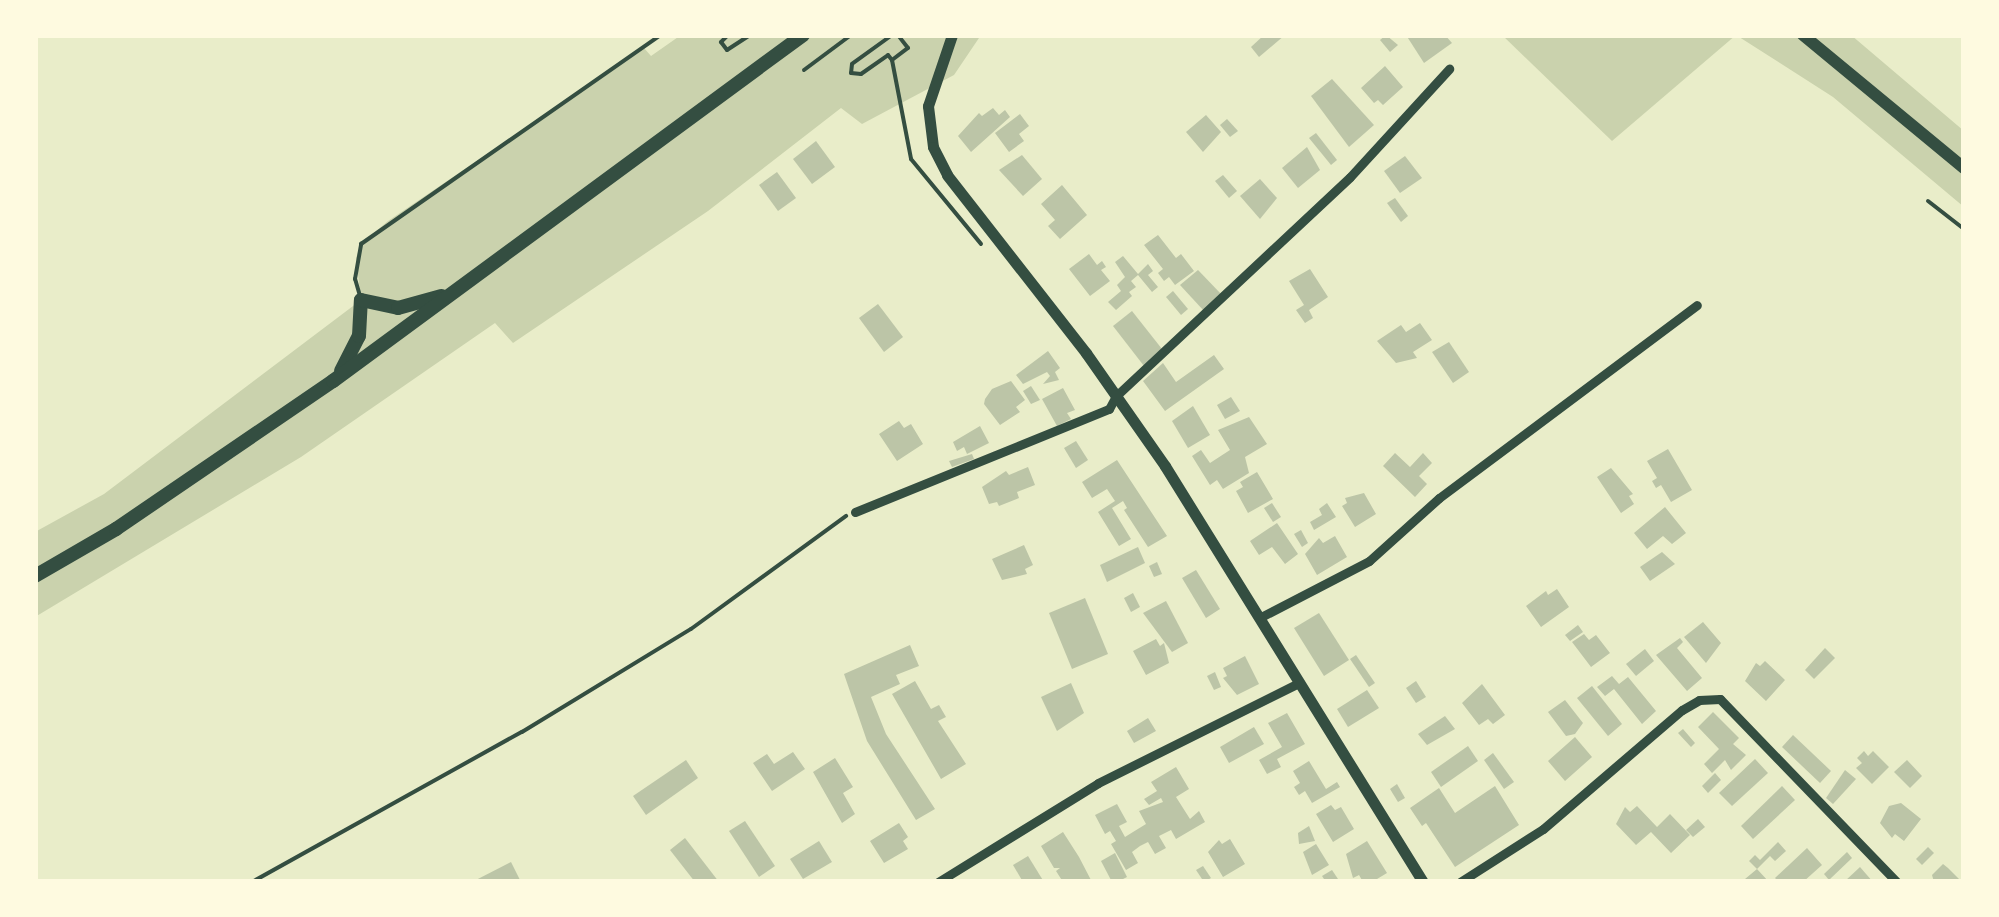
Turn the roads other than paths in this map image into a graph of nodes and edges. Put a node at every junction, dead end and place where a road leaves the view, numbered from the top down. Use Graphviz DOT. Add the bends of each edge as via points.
graph roads {
  1 [pos="662,35"];
  2 [pos="803,35"];
  3 [pos="851,35"];
  4 [pos="952,35"];
  5 [pos="1802,35"];
  6 [pos="1449,69"];
  7 [pos="804,70"];
  8 [pos="1964,168"];
  9 [pos="1928,200"];
  10 [pos="1964,229"];
  11 [pos="464,286"];
  12 [pos="361,300"];
  13 [pos="1698,306"];
  14 [pos="333,381"];
  15 [pos="1116,396"];
  16 [pos="855,512"];
  17 [pos="35,576"];
  18 [pos="1259,618"];
  19 [pos="1299,682"];
  20 [pos="938,882"];
  21 [pos="1423,882"];
  22 [pos="1460,882"];
  23 [pos="1897,882"];
  1 -- 12 [label="lane" via="361,244 355,279"];
  2 -- 11 [label="main road"];
  3 -- 7 [label="lane"];
  4 -- 15 [label="street" via="928,106 935,152 963,200"];
  5 -- 8 [label="main road"];
  6 -- 15 [label="street" via="1350,177"];
  9 -- 10 [label="lane"];
  11 -- 12 [label="main road" via="398,308"];
  11 -- 14 [label="main road"];
  12 -- 14 [label="main road" via="359,336"];
  13 -- 18 [label="street" via="1440,498 1370,561"];
  14 -- 17 [label="main road" via="116,529"];
  15 -- 16 [label="street" via="1097,417"];
  15 -- 18 [label="street"];
  18 -- 19 [label="street"];
  19 -- 20 [label="street" via="1130,766"];
  19 -- 21 [label="street"];
  22 -- 23 [label="street" via="1543,829 1682,710 1720,699"];
}
